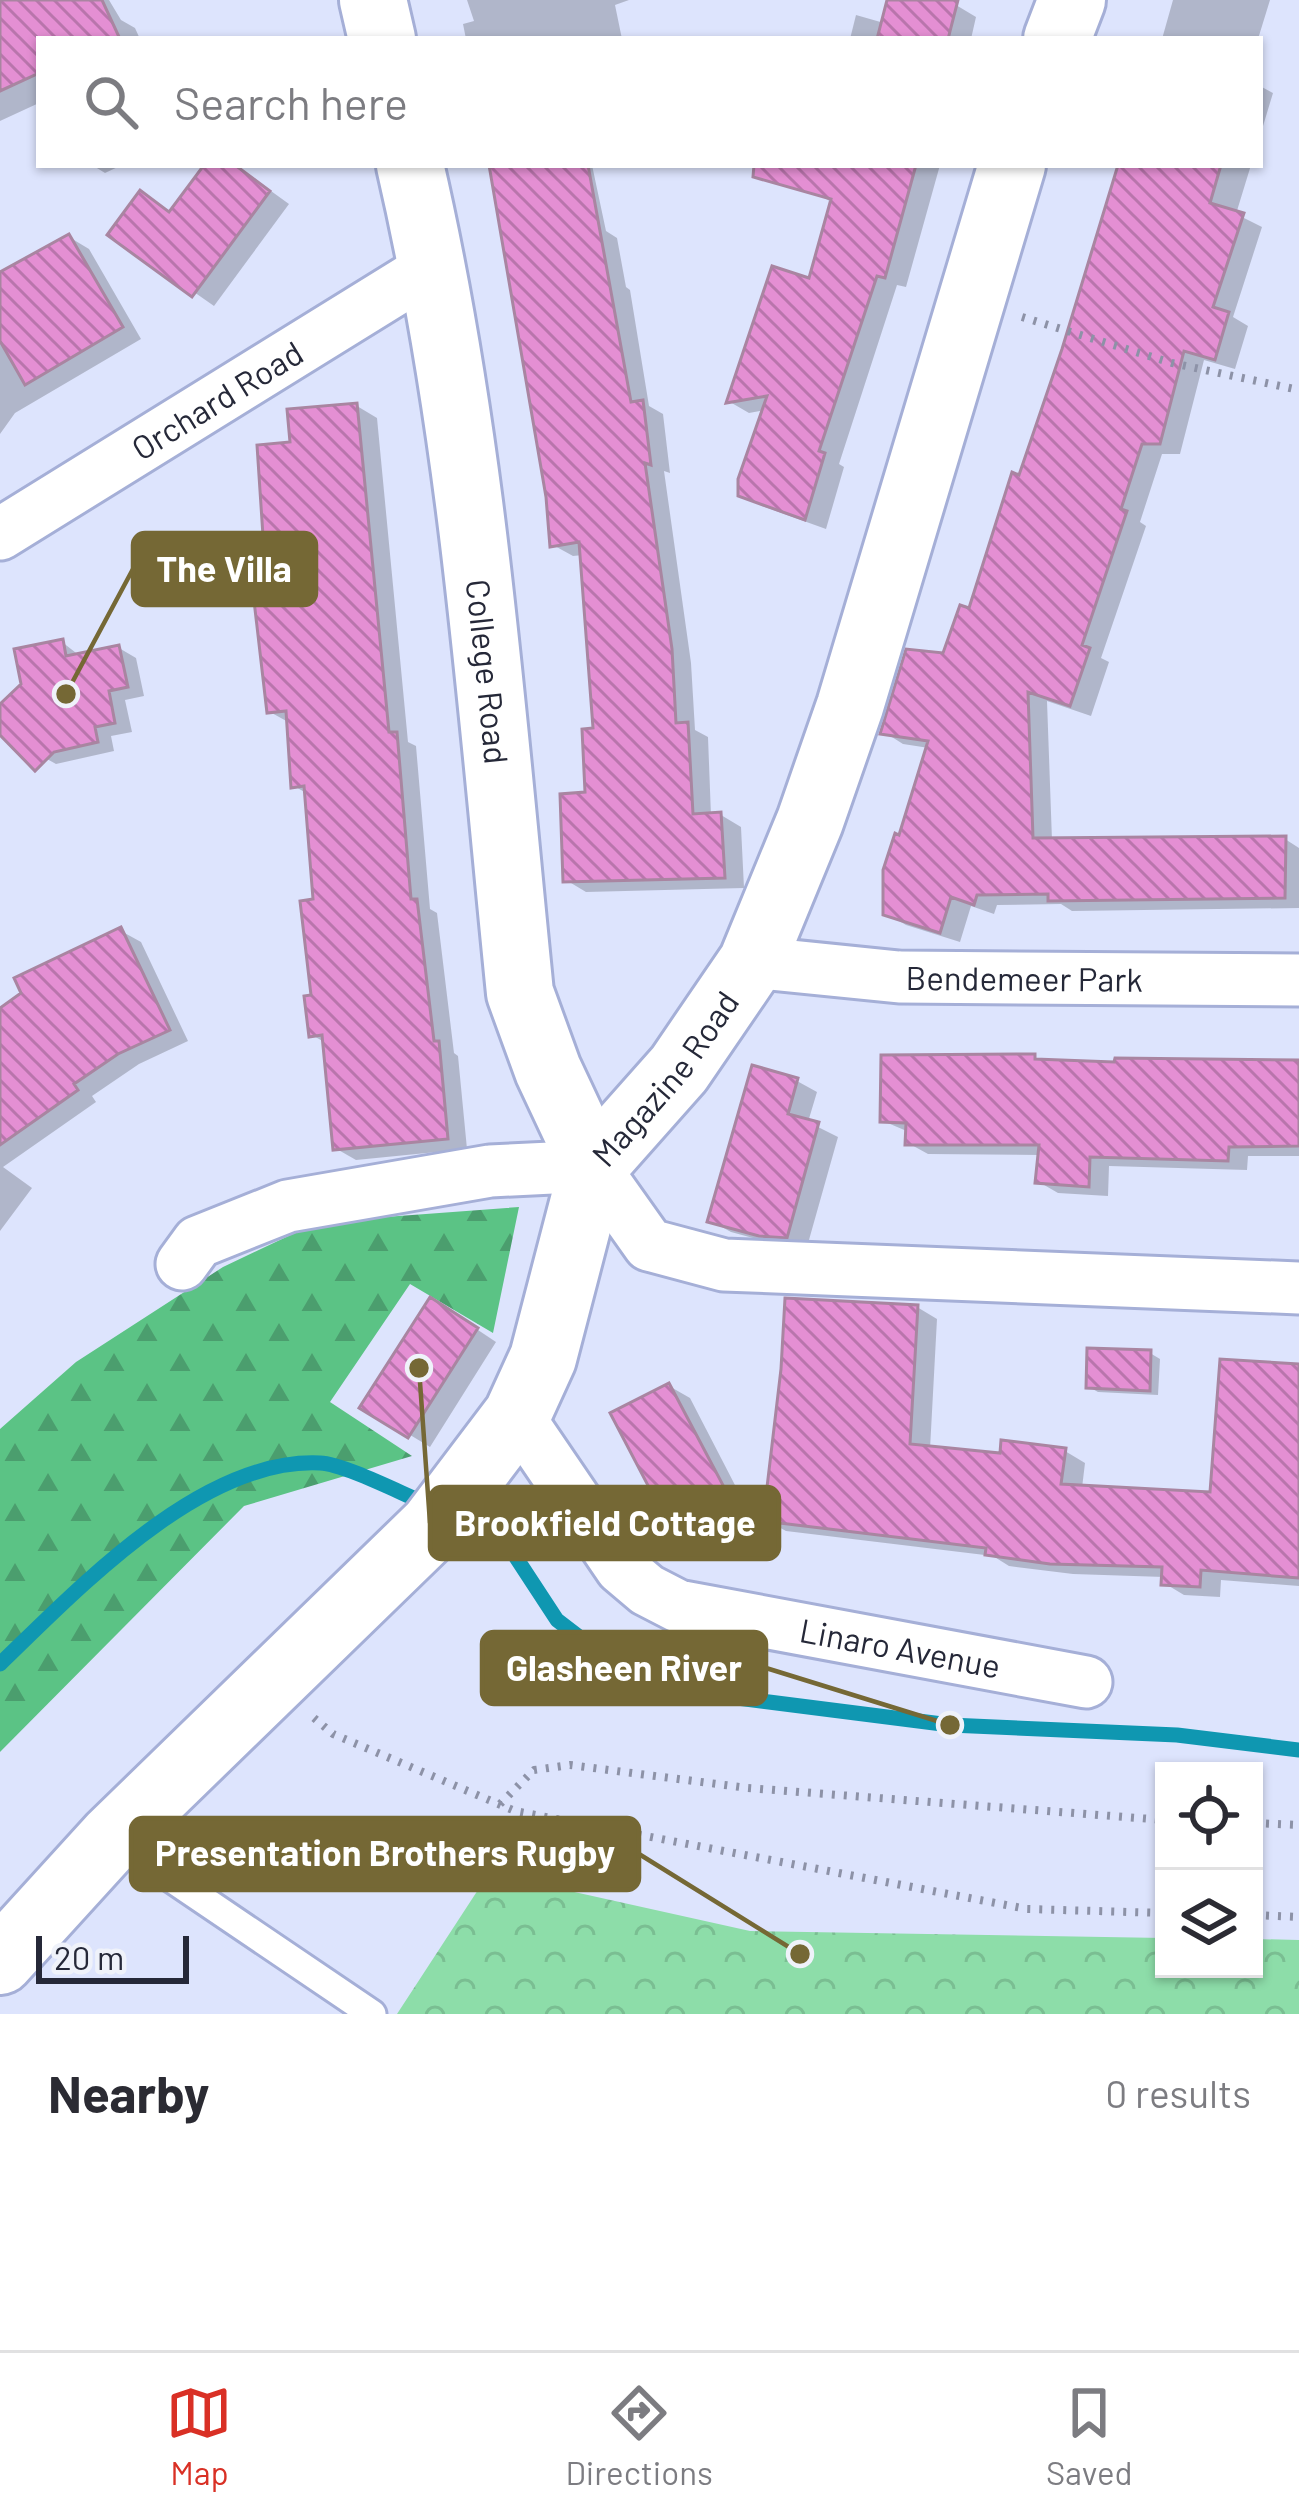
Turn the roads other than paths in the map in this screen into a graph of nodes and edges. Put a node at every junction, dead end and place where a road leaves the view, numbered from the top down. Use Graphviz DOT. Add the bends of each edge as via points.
graph roads {
  1 [pos="373,0"];
  2 [pos="1072,0"];
  3 [pos="381,36"];
  4 [pos="1058,36"];
  5 [pos="411,168"];
  6 [pos="1011,168"];
  7 [pos="434,266"];
  8 [pos="0,534"];
  9 [pos="752,962"];
  10 [pos="1299,980"];
  11 [pos="593,1166"];
  12 [pos="182,1264"];
  13 [pos="1299,1288"];
  14 [pos="517,1415"];
  15 [pos="1086,1682"];
  16 [pos="112,1838"];
  17 [pos="0,1961"];
  18 [pos="372,2014"];
  1 -- 3 [label="main road"];
  2 -- 4 [label="main road"];
  5 -- 7 [label="main road, College Road"];
  6 -- 9 [label="main road, Magazine Road" via="850,706"];
  7 -- 8 [label="street, Orchard Road"];
  7 -- 11 [label="main road, College Road" via="520,993"];
  9 -- 10 [label="street, Bendemeer Park" via="899,977"];
  9 -- 11 [label="main road, Magazine Road" via="679,1069"];
  11 -- 12 [label="street" via="490,1171 288,1206 198,1242"];
  11 -- 13 [label="street" via="649,1246 724,1265"];
  11 -- 14 [label="main road, Magazine Road" via="544,1358"];
  14 -- 15 [label="street, Linaro Avenue" via="621,1568 678,1606"];
  14 -- 16 [label="main road, Magazine Road" via="433,1526"];
  16 -- 17 [label="main road, Magazine Road"];
  16 -- 18 [label="lane"];
}
